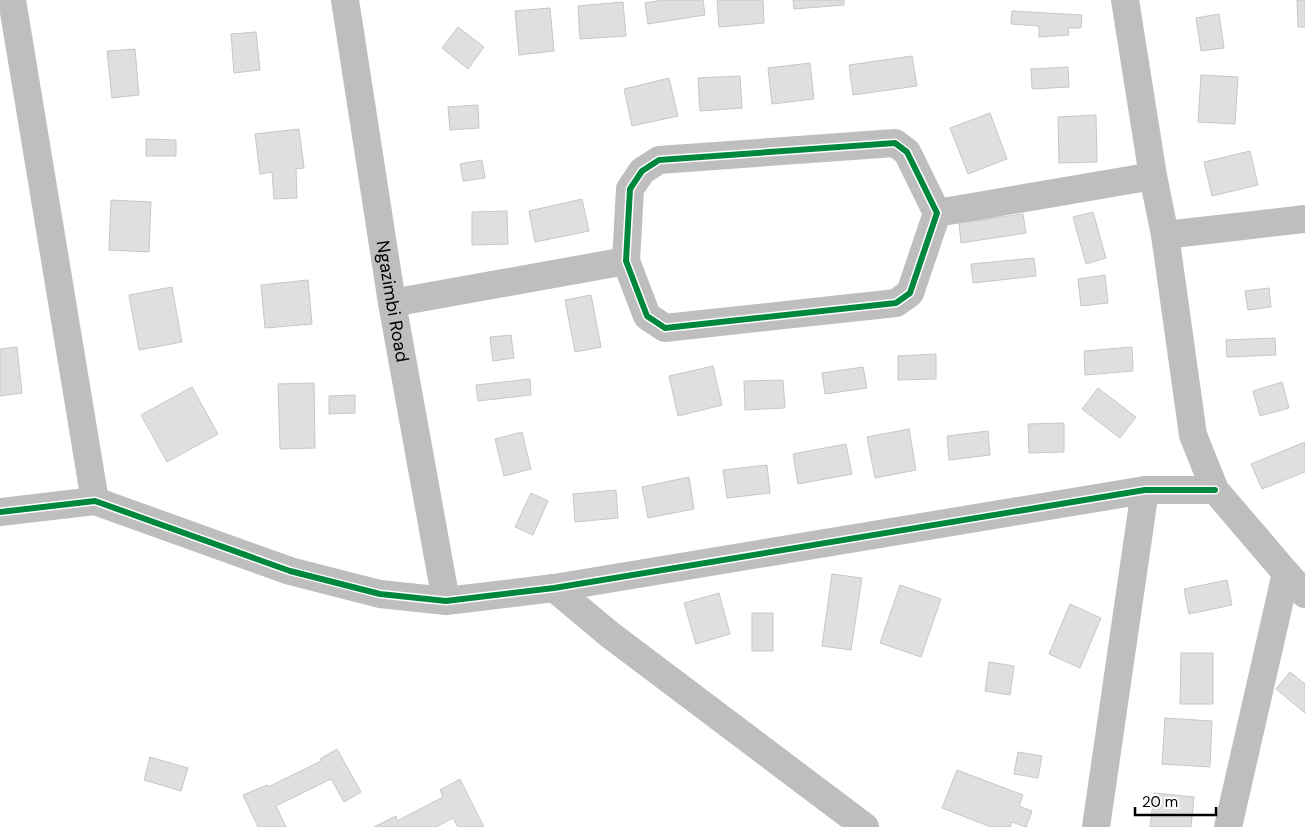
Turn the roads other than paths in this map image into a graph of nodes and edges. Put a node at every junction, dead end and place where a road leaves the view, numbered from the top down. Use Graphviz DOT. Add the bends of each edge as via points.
graph roads {
  1 [pos="12,0"];
  2 [pos="345,0"];
  3 [pos="1125,0"];
  4 [pos="1154,176"];
  5 [pos="937,213"];
  6 [pos="1305,218"];
  7 [pos="1165,235"];
  8 [pos="626,261"];
  9 [pos="392,303"];
  10 [pos="1145,490"];
  11 [pos="1215,490"];
  12 [pos="96,501"];
  13 [pos="0,512"];
  14 [pos="1286,573"];
  15 [pos="554,588"];
  16 [pos="1305,594"];
  17 [pos="446,601"];
  18 [pos="865,827"];
  19 [pos="1096,827"];
  20 [pos="1228,827"];
  1 -- 12 [label="street"];
  2 -- 9 [label="street, Ngazimbi Road"];
  3 -- 4 [label="street"];
  4 -- 5 [label="street"];
  4 -- 7 [label="street"];
  5 -- 8 [label="street" via="910,293 896,303 665,328 647,316"];
  5 -- 8 [label="street" via="907,152 895,143 659,160 642,171 630,189"];
  6 -- 7 [label="street"];
  7 -- 11 [label="street" via="1194,434"];
  8 -- 9 [label="street"];
  9 -- 17 [label="street, Ngazimbi Road"];
  10 -- 11 [label="street"];
  10 -- 15 [label="street"];
  10 -- 19 [label="street"];
  11 -- 14 [label="street"];
  12 -- 13 [label="street"];
  12 -- 17 [label="street" via="290,571 380,594"];
  14 -- 16 [label="street"];
  14 -- 20 [label="street"];
  15 -- 17 [label="street"];
  15 -- 18 [label="street" via="609,634"];
}
